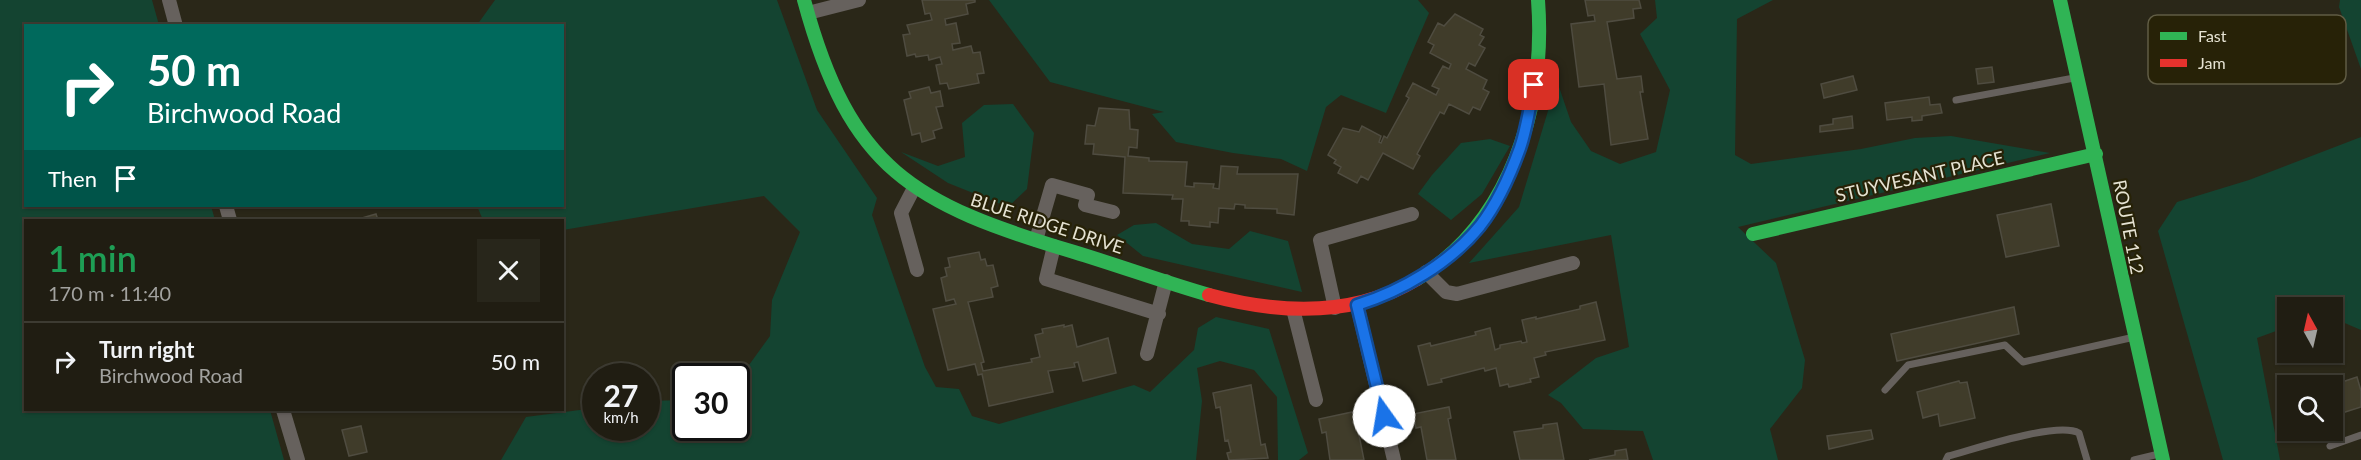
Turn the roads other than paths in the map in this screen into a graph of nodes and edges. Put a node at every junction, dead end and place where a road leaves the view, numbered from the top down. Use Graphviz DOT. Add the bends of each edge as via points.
graph roads {
  1 [pos="168,0"];
  2 [pos="859,0"];
  3 [pos="1538,0"];
  4 [pos="2060,0"];
  5 [pos="806,7"];
  6 [pos="175,24"];
  7 [pos="2078,77"];
  8 [pos="1956,100"];
  9 [pos="2096,154"];
  10 [pos="914,188"];
  11 [pos="1113,212"];
  12 [pos="1412,214"];
  13 [pos="1753,234"];
  14 [pos="1036,240"];
  15 [pos="1054,246"];
  16 [pos="1574,263"];
  17 [pos="917,270"];
  18 [pos="1426,272"];
  19 [pos="1166,281"];
  20 [pos="1357,305"];
  21 [pos="1335,308"];
  22 [pos="1293,309"];
  23 [pos="1159,314"];
  24 [pos="2132,338"];
  25 [pos="1148,354"];
  26 [pos="1885,390"];
  27 [pos="1316,400"];
  28 [pos="284,411"];
  29 [pos="2361,435"];
  30 [pos="2330,446"];
  31 [pos="2162,457"];
  32 [pos="298,460"];
  33 [pos="1394,460"];
  34 [pos="1946,460"];
  35 [pos="2087,460"];
  36 [pos="2134,460"];
  1 -- 6 [label="street"];
  2 -- 5 [label="street"];
  3 -- 18 [label="street, BLUE RIDGE DRIVE" via="1539,64 1520,147 1480,225"];
  4 -- 7 [label="street, ROUTE 112"];
  5 -- 10 [label="street, BLUE RIDGE DRIVE" via="823,68 846,116 879,158"];
  7 -- 8 [label="lane"];
  7 -- 9 [label="street, ROUTE 112"];
  9 -- 13 [label="street, STUYVESANT PLACE"];
  9 -- 24 [label="street, ROUTE 112"];
  10 -- 14 [label="street, BLUE RIDGE DRIVE" via="952,211"];
  10 -- 17 [label="street" via="901,213"];
  11 -- 14 [label="street" via="1085,205 1088,195 1052,185"];
  12 -- 21 [label="street" via="1320,240"];
  14 -- 15 [label="street, BLUE RIDGE DRIVE"];
  15 -- 19 [label="street, BLUE RIDGE DRIVE"];
  15 -- 23 [label="street" via="1046,279"];
  16 -- 18 [label="street" via="1456,294 1446,292"];
  18 -- 20 [label="street, BLUE RIDGE DRIVE" via="1379,298"];
  19 -- 22 [label="street, BLUE RIDGE DRIVE" via="1255,304"];
  19 -- 23 [label="street"];
  20 -- 21 [label="street, BLUE RIDGE DRIVE"];
  20 -- 33 [label="street"];
  21 -- 22 [label="street, BLUE RIDGE DRIVE"];
  22 -- 27 [label="street"];
  23 -- 25 [label="street"];
  24 -- 26 [label="lane" via="2023,362 2005,345 1908,365"];
  24 -- 31 [label="street, ROUTE 112"];
  28 -- 32 [label="street"];
  29 -- 30 [label="lane"];
  31 -- 36 [label="lane"];
  34 -- 35 [label="lane" via="1948,456 2071,428 2079,433"];
}
